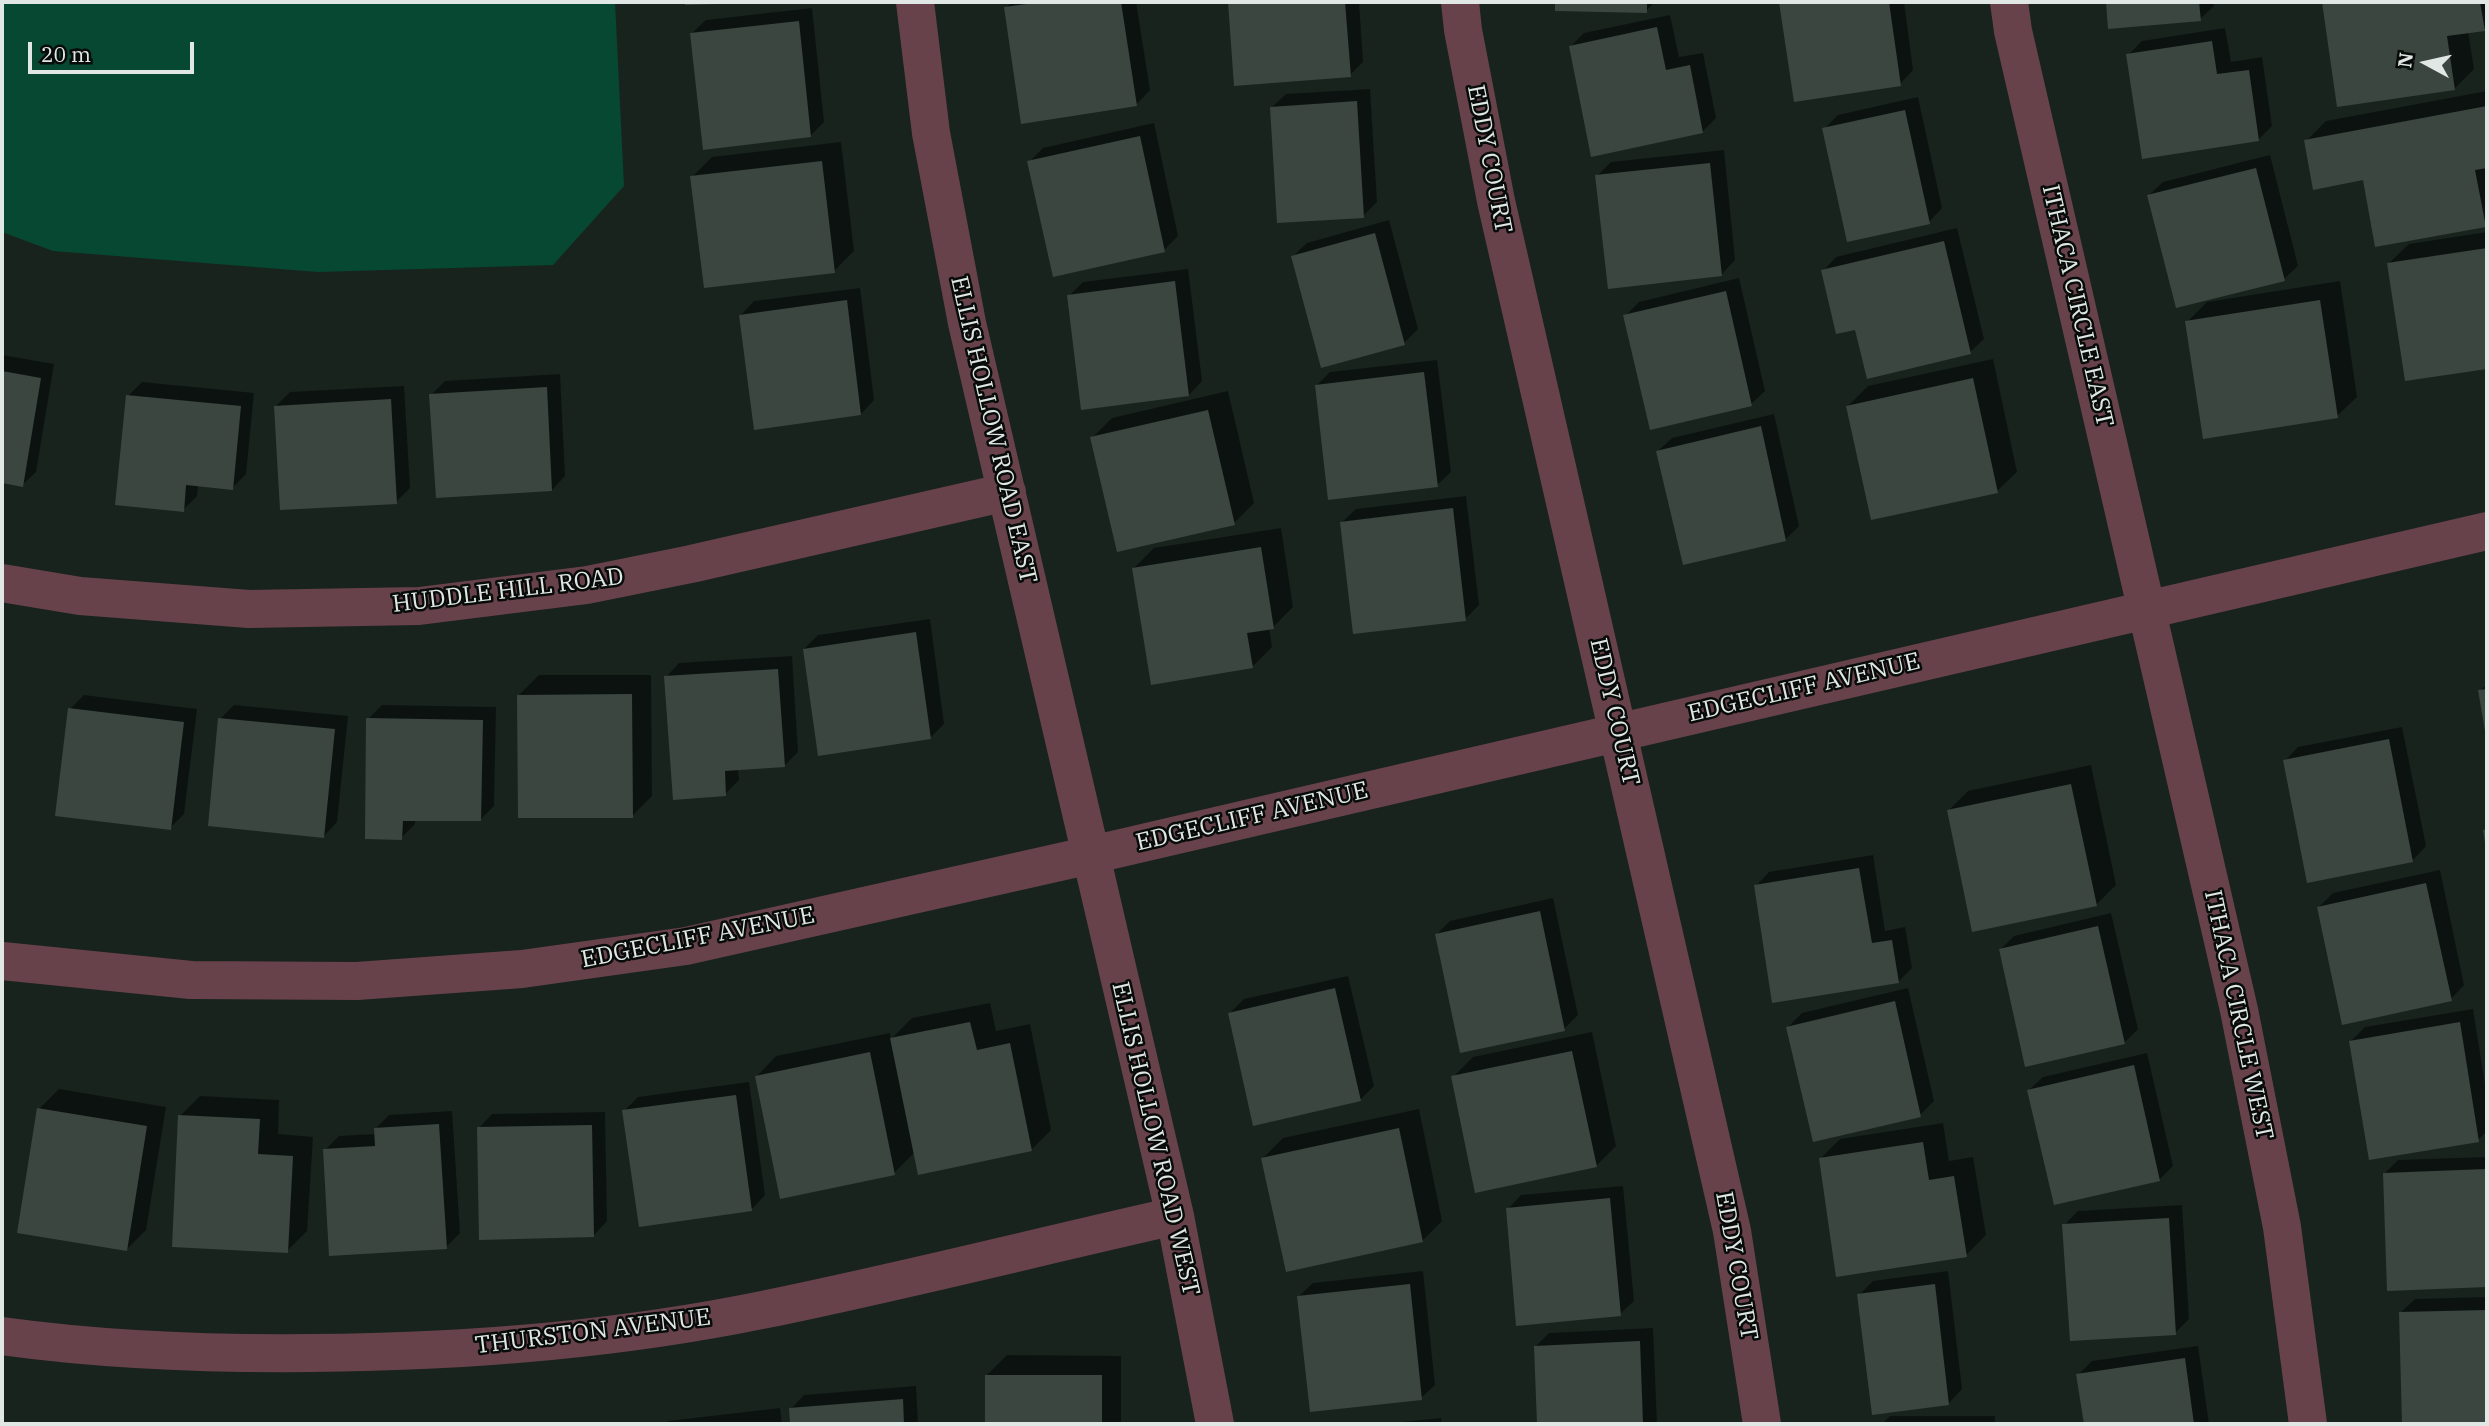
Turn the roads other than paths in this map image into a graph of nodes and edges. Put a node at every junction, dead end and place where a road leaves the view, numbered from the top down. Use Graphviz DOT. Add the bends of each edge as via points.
graph roads {
  1 [pos="915,2"];
  2 [pos="1460,2"];
  3 [pos="2009,2"];
  4 [pos="1007,492"];
  5 [pos="2487,531"];
  6 [pos="2,583"];
  7 [pos="2147,609"];
  8 [pos="1618,732"];
  9 [pos="1091,855"];
  10 [pos="2,961"];
  11 [pos="1175,1216"];
  12 [pos="2,1336"];
  13 [pos="1215,1424"];
  14 [pos="1762,1424"];
  15 [pos="2308,1424"];
  1 -- 4 [label="street, ELLIS HOLLOW ROAD EAST" via="931,133 967,323"];
  2 -- 8 [label="street, EDDY COURT" via="1496,201"];
  3 -- 7 [label="street, ITHACA CIRCLE EAST"];
  4 -- 6 [label="street, HUDDLE HILL ROAD" via="600,582 419,606 249,609 80,596"];
  4 -- 9 [label="street, ELLIS HOLLOW ROAD EAST"];
  5 -- 7 [label="street, EDGECLIFF AVENUE"];
  7 -- 8 [label="street, EDGECLIFF AVENUE"];
  7 -- 15 [label="street, ITHACA CIRCLE WEST" via="2272,1172"];
  8 -- 9 [label="street, EDGECLIFF AVENUE"];
  8 -- 14 [label="street, EDDY COURT" via="1732,1231"];
  9 -- 10 [label="street, EDGECLIFF AVENUE" via="687,946 522,969 357,981 191,980"];
  9 -- 11 [label="street, ELLIS HOLLOW ROAD WEST"];
  11 -- 12 [label="street, THURSTON AVENUE" via="760,1310 582,1338 402,1352 223,1353"];
  11 -- 13 [label="street, ELLIS HOLLOW ROAD WEST"];
}
